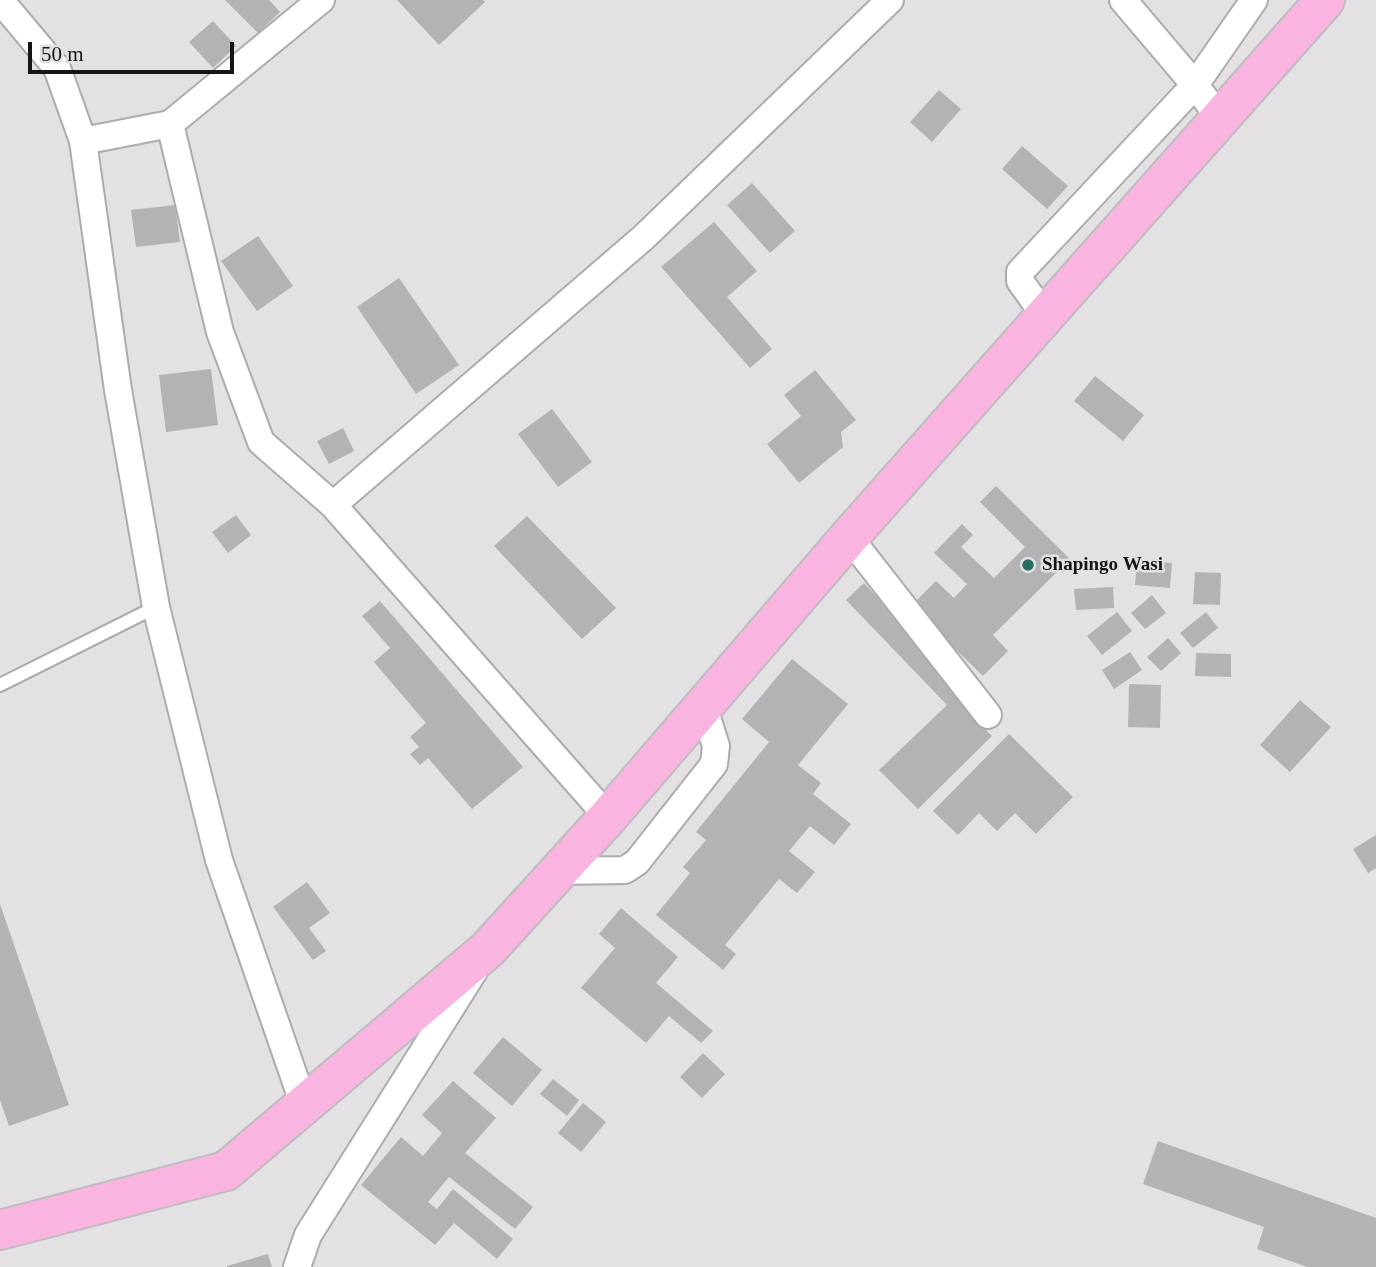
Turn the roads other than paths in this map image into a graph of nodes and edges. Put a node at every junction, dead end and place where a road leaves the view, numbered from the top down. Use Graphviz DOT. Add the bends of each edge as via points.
graph roads {
  1 [pos="0,0"];
  2 [pos="321,0"];
  3 [pos="890,0"];
  4 [pos="1123,0"];
  5 [pos="1254,0"];
  6 [pos="1325,0"];
  7 [pos="1195,85"];
  8 [pos="1219,117"];
  9 [pos="170,124"];
  10 [pos="83,141"];
  11 [pos="1045,316"];
  12 [pos="333,505"];
  13 [pos="849,537"];
  14 [pos="156,607"];
  15 [pos="0,685"];
  16 [pos="703,705"];
  17 [pos="988,715"];
  18 [pos="608,817"];
  19 [pos="559,871"];
  20 [pos="488,949"];
  21 [pos="304,1105"];
  22 [pos="0,1230"];
  23 [pos="297,1267"];
  1 -- 10 [label="street" via="57,68"];
  2 -- 9 [label="street"];
  3 -- 12 [label="street" via="644,237"];
  4 -- 7 [label="street"];
  5 -- 7 [label="street"];
  6 -- 8 [label="highway"];
  7 -- 8 [label="street"];
  7 -- 11 [label="street" via="1020,272 1020,281"];
  8 -- 11 [label="highway"];
  9 -- 10 [label="street"];
  9 -- 12 [label="street" via="220,332 261,442"];
  10 -- 14 [label="street" via="118,390"];
  11 -- 13 [label="highway"];
  12 -- 18 [label="street"];
  13 -- 16 [label="highway"];
  13 -- 17 [label="street"];
  14 -- 15 [label="lane"];
  14 -- 21 [label="street" via="219,860"];
  16 -- 18 [label="highway"];
  16 -- 19 [label="street" via="716,746 714,764 637,862 625,870"];
  18 -- 19 [label="highway"];
  19 -- 20 [label="highway"];
  20 -- 21 [label="highway"];
  20 -- 23 [label="street" via="308,1235"];
  21 -- 22 [label="highway" via="226,1171"];
}
